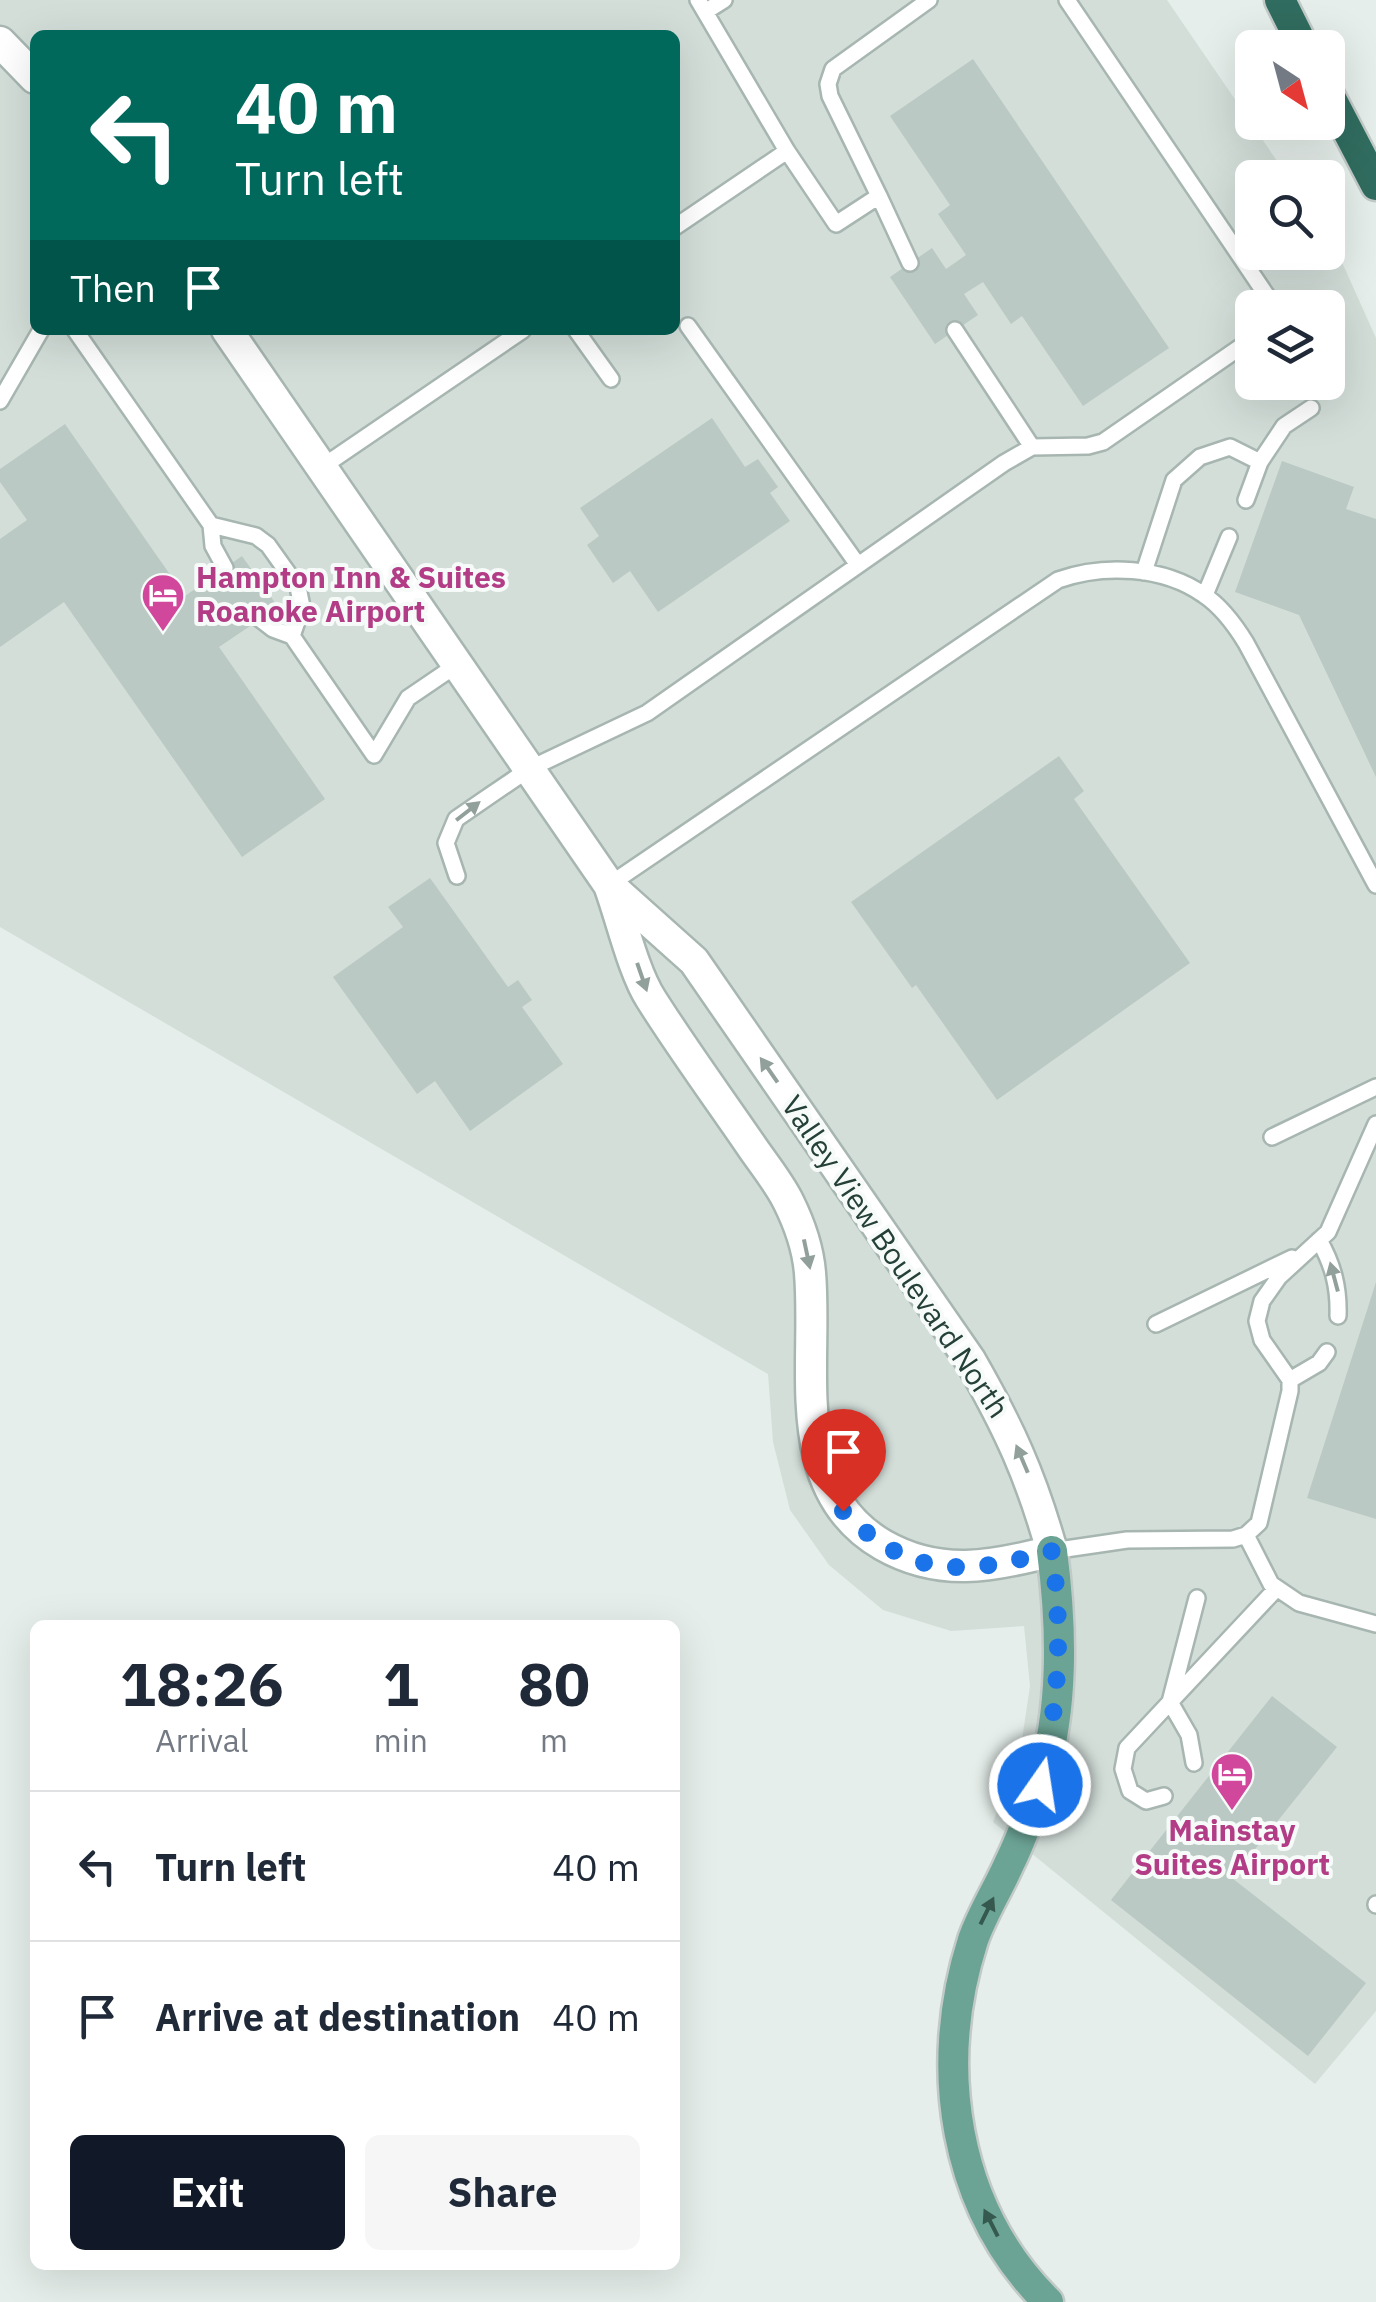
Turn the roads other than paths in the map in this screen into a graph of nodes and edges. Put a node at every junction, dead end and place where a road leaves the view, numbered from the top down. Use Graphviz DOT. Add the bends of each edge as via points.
graph roads {
  1 [pos="724,0"];
  2 [pos="929,0"];
  3 [pos="1067,0"];
  4 [pos="1280,0"];
  5 [pos="702,6"];
  6 [pos="1295,30"];
  7 [pos="0,42"];
  8 [pos="30,73"];
  9 [pos="1345,127"];
  10 [pos="787,150"];
  11 [pos="1376,186"];
  12 [pos="879,196"];
  13 [pos="680,223"];
  14 [pos="910,263"];
  15 [pos="1262,290"];
  16 [pos="688,326"];
  17 [pos="955,330"];
  18 [pos="38,335"];
  19 [pos="78,335"];
  20 [pos="231,335"];
  21 [pos="516,335"];
  22 [pos="580,335"];
  23 [pos="1235,352"];
  24 [pos="611,380"];
  25 [pos="0,401"];
  26 [pos="1311,408"];
  27 [pos="1032,447"];
  28 [pos="1260,462"];
  29 [pos="322,467"];
  30 [pos="1246,500"];
  31 [pos="211,525"];
  32 [pos="1229,537"];
  33 [pos="858,565"];
  34 [pos="225,568"];
  35 [pos="1144,572"];
  36 [pos="1205,595"];
  37 [pos="260,619"];
  38 [pos="292,636"];
  39 [pos="458,664"];
  40 [pos="529,768"];
  41 [pos="457,876"];
  42 [pos="609,884"];
  43 [pos="1376,885"];
  44 [pos="1376,1087"];
  45 [pos="1376,1124"];
  46 [pos="1272,1136"];
  47 [pos="1319,1240"];
  48 [pos="1304,1252"];
  49 [pos="1338,1316"];
  50 [pos="1156,1324"];
  51 [pos="1326,1352"];
  52 [pos="1290,1380"];
  53 [pos="1246,1535"];
  54 [pos="1052,1551"];
  55 [pos="1277,1588"];
  56 [pos="1197,1598"];
  57 [pos="1376,1624"];
  58 [pos="1170,1702"];
  59 [pos="1194,1763"];
  60 [pos="1164,1796"];
  61 [pos="1048,2302"];
  1 -- 5 [label="lane"];
  2 -- 12 [label="lane" via="833,69 828,84"];
  3 -- 15 [label="lane"];
  4 -- 6 [label="highway"];
  5 -- 10 [label="lane"];
  7 -- 8 [label="street"];
  9 -- 11 [label="highway"];
  10 -- 12 [label="lane" via="836,224"];
  10 -- 13 [label="lane"];
  12 -- 14 [label="lane"];
  16 -- 33 [label="lane"];
  17 -- 27 [label="lane"];
  18 -- 25 [label="lane"];
  19 -- 31 [label="lane"];
  20 -- 29 [label="street, Valley View Boulevard North"];
  21 -- 29 [label="lane"];
  22 -- 24 [label="lane"];
  23 -- 27 [label="lane" via="1103,442"];
  26 -- 28 [label="lane" via="1284,426"];
  27 -- 33 [label="lane"];
  28 -- 30 [label="lane"];
  28 -- 35 [label="lane" via="1230,447 1200,457 1174,480"];
  29 -- 39 [label="street, Valley View Boulevard North"];
  31 -- 34 [label="lane"];
  31 -- 38 [label="lane" via="268,545 298,588 302,607"];
  32 -- 36 [label="lane"];
  33 -- 40 [label="lane" via="640,718"];
  35 -- 36 [label="lane"];
  35 -- 42 [label="lane" via="1081,572 1058,580"];
  36 -- 43 [label="lane" via="1246,643"];
  37 -- 38 [label="lane"];
  38 -- 39 [label="lane" via="374,755 408,698"];
  39 -- 40 [label="street, Valley View Boulevard North"];
  41 -- 40 [label="lane, one-way" via="446,843 456,819"];
  40 -- 42 [label="street, Valley View Boulevard North"];
  54 -- 42 [label="street, Valley View Boulevard North, one-way" via="1007,1424 970,1360 694,961"];
  42 -- 54 [label="street, Valley View Boulevard North, one-way" via="648,995 786,1198 803,1237 810,1271 813,1439 843,1511 901,1556 938,1566 976,1568"];
  44 -- 46 [label="lane"];
  45 -- 47 [label="lane"];
  47 -- 48 [label="lane"];
  49 -- 47 [label="lane, one-way" via="1339,1292"];
  48 -- 50 [label="lane"];
  48 -- 52 [label="lane" via="1262,1302 1257,1321"];
  51 -- 52 [label="lane"];
  52 -- 53 [label="lane" via="1259,1522"];
  53 -- 54 [label="lane"];
  53 -- 55 [label="lane"];
  61 -- 54 [label="main road, one-way" via="1002,2243 977,2194 961,2142 952,2043 974,1936 1012,1858 1052,1734 1060,1657"];
  55 -- 57 [label="lane" via="1299,1603"];
  55 -- 58 [label="lane"];
  56 -- 58 [label="lane"];
  58 -- 59 [label="lane" via="1189,1735"];
  58 -- 60 [label="lane" via="1127,1748 1123,1768 1130,1791 1146,1800"];
}
